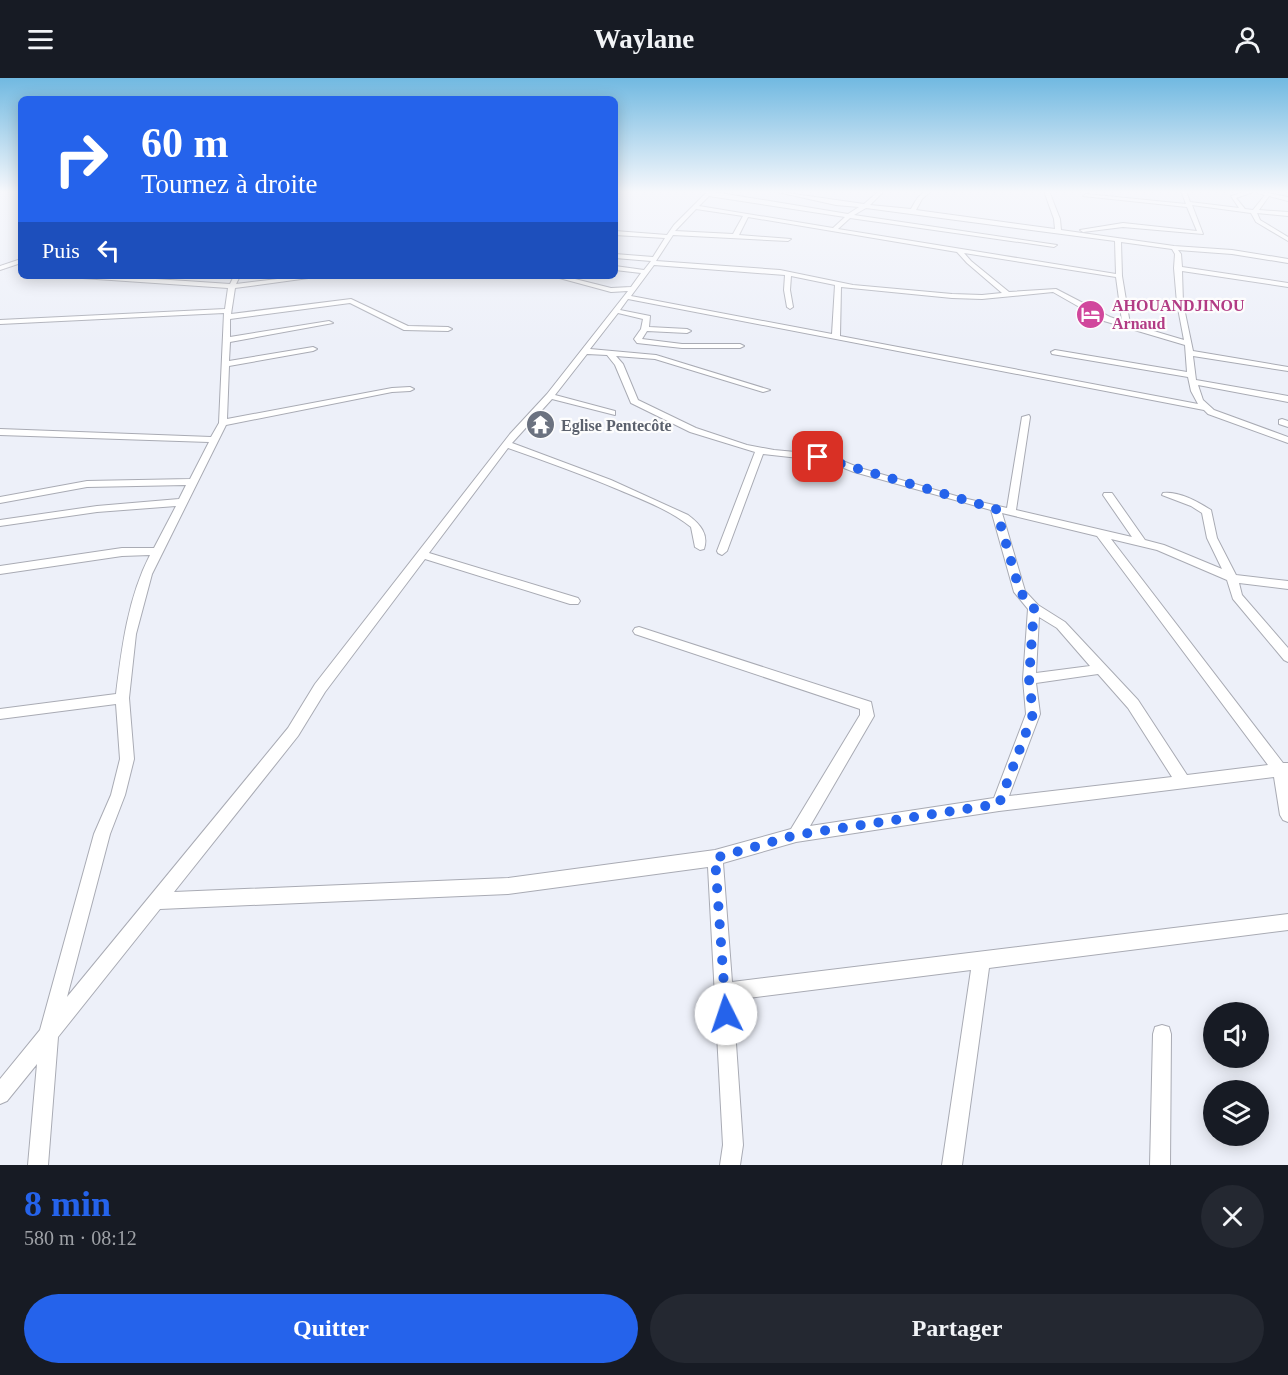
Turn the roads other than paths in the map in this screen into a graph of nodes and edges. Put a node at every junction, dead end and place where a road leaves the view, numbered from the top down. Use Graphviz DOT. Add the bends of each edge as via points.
graph roads {
  1 [pos="667,242"];
  2 [pos="913,242"];
  3 [pos="1032,242"];
  4 [pos="1118,242"];
  5 [pos="1135,242"];
  6 [pos="1194,242"];
  7 [pos="1054,245"];
  8 [pos="1174,248"];
  9 [pos="1189,249"];
  10 [pos="959,250"];
  11 [pos="618,257"];
  12 [pos="1288,261"];
  13 [pos="18,262"];
  14 [pos="651,265"];
  15 [pos="618,268"];
  16 [pos="1177,268"];
  17 [pos="0,269"];
  18 [pos="18,272"];
  19 [pos="788,274"];
  20 [pos="1119,276"];
  21 [pos="174,279"];
  22 [pos="269,279"];
  23 [pos="567,279"];
  24 [pos="235,281"];
  25 [pos="838,285"];
  26 [pos="1288,285"];
  27 [pos="625,293"];
  28 [pos="1007,294"];
  29 [pos="790,307"];
  30 [pos="616,311"];
  31 [pos="227,314"];
  32 [pos="0,322"];
  33 [pos="329,323"];
  34 [pos="1126,324"];
  35 [pos="448,329"];
  36 [pos="645,329"];
  37 [pos="687,331"];
  38 [pos="836,339"];
  39 [pos="227,340"];
  40 [pos="740,346"];
  41 [pos="1189,348"];
  42 [pos="313,349"];
  43 [pos="584,351"];
  44 [pos="1055,352"];
  45 [pos="610,354"];
  46 [pos="226,364"];
  47 [pos="1288,369"];
  48 [pos="1193,379"];
  49 [pos="410,389"];
  50 [pos="766,390"];
  51 [pos="550,396"];
  52 [pos="1288,399"];
  53 [pos="1204,408"];
  54 [pos="612,413"];
  55 [pos="1026,417"];
  56 [pos="223,423"];
  57 [pos="0,432"];
  58 [pos="215,440"];
  59 [pos="1288,440"];
  60 [pos="508,445"];
  61 [pos="760,450"];
  62 [pos="192,482"];
  63 [pos="1108,495"];
  64 [pos="1167,495"];
  65 [pos="0,500"];
  66 [pos="182,502"];
  67 [pos="996,509"];
  68 [pos="1011,512"];
  69 [pos="0,523"];
  70 [pos="1101,533"];
  71 [pos="1140,542"];
  72 [pos="700,547"];
  73 [pos="158,551"];
  74 [pos="722,551"];
  75 [pos="423,555"];
  76 [pos="0,570"];
  77 [pos="1232,578"];
  78 [pos="1288,585"];
  79 [pos="574,601"];
  80 [pos="1034,608"];
  81 [pos="639,631"];
  82 [pos="1287,654"];
  83 [pos="1102,669"];
  84 [pos="1029,679"];
  85 [pos="122,698"];
  86 [pos="0,714"];
  87 [pos="1284,769"];
  88 [pos="1184,783"];
  89 [pos="999,804"];
  90 [pos="1288,815"];
  91 [pos="796,835"];
  92 [pos="715,858"];
  93 [pos="155,901"];
  94 [pos="1288,922"];
  95 [pos="981,961"];
  96 [pos="725,992"];
  97 [pos="49,1031"];
  98 [pos="1162,1034"];
  99 [pos="0,1094"];
  100 [pos="38,1165"];
  101 [pos="730,1165"];
  102 [pos="952,1165"];
  103 [pos="1160,1165"];
  1 -- 14 [label="street"];
  2 -- 10 [label="street"];
  3 -- 7 [label="street"];
  4 -- 20 [label="street"];
  5 -- 8 [label="street"];
  6 -- 9 [label="street"];
  8 -- 9 [label="street"];
  8 -- 16 [label="street" via="1178,254"];
  9 -- 12 [label="street"];
  10 -- 20 [label="street"];
  10 -- 28 [label="street"];
  11 -- 14 [label="street"];
  13 -- 17 [label="street"];
  14 -- 15 [label="street"];
  14 -- 19 [label="street"];
  14 -- 27 [label="street"];
  16 -- 26 [label="street"];
  16 -- 41 [label="street"];
  17 -- 18 [label="street"];
  19 -- 25 [label="street"];
  19 -- 29 [label="street"];
  20 -- 34 [label="street"];
  21 -- 24 [label="street"];
  22 -- 24 [label="street"];
  23 -- 27 [label="street"];
  24 -- 31 [label="street"];
  25 -- 28 [label="street" via="952,296"];
  25 -- 38 [label="street"];
  27 -- 30 [label="street"];
  27 -- 38 [label="street"];
  28 -- 34 [label="street" via="1054,291 1090,312"];
  30 -- 36 [label="street" via="645,317"];
  30 -- 43 [label="street"];
  31 -- 32 [label="street"];
  31 -- 35 [label="street" via="351,301 407,328"];
  31 -- 39 [label="street"];
  33 -- 39 [label="street"];
  34 -- 41 [label="street"];
  36 -- 37 [label="street"];
  36 -- 40 [label="street" via="638,340"];
  38 -- 53 [label="street"];
  39 -- 46 [label="street"];
  41 -- 47 [label="street"];
  41 -- 48 [label="street"];
  42 -- 46 [label="street"];
  43 -- 45 [label="street"];
  43 -- 51 [label="street"];
  44 -- 48 [label="street"];
  45 -- 50 [label="street" via="656,357"];
  45 -- 61 [label="street" via="619,364 634,401 693,430"];
  46 -- 56 [label="street"];
  48 -- 52 [label="street"];
  48 -- 53 [label="street"];
  49 -- 56 [label="street"];
  51 -- 54 [label="street"];
  51 -- 60 [label="street"];
  53 -- 59 [label="street"];
  55 -- 68 [label="street"];
  56 -- 58 [label="street"];
  57 -- 58 [label="street"];
  58 -- 62 [label="street"];
  60 -- 72 [label="street" via="651,499 690,519 697,526"];
  60 -- 75 [label="street"];
  61 -- 67 [label="street" via="828,458 894,482"];
  61 -- 74 [label="street"];
  62 -- 65 [label="street" via="87,484"];
  62 -- 66 [label="street"];
  63 -- 71 [label="street"];
  64 -- 77 [label="street" via="1207,512 1212,538"];
  66 -- 69 [label="street"];
  66 -- 73 [label="street"];
  67 -- 68 [label="street"];
  67 -- 80 [label="street" via="1020,592"];
  68 -- 70 [label="street"];
  70 -- 71 [label="street"];
  70 -- 87 [label="street"];
  71 -- 77 [label="street" via="1170,550"];
  73 -- 76 [label="street" via="122,552"];
  73 -- 85 [label="street" via="146,574 130,633"];
  75 -- 79 [label="street"];
  75 -- 93 [label="street" via="320,688 293,732"];
  77 -- 78 [label="street"];
  77 -- 82 [label="street" via="1237,596"];
  80 -- 83 [label="street" via="1061,625"];
  80 -- 84 [label="street"];
  81 -- 91 [label="street" via="866,706 867,716"];
  83 -- 84 [label="street"];
  83 -- 88 [label="street" via="1133,704"];
  84 -- 89 [label="street" via="1033,714"];
  85 -- 86 [label="street"];
  85 -- 97 [label="street" via="127,759 102,834"];
  87 -- 88 [label="street"];
  87 -- 90 [label="street"];
  88 -- 89 [label="street"];
  89 -- 91 [label="street"];
  91 -- 92 [label="street"];
  92 -- 93 [label="street" via="508,886"];
  92 -- 96 [label="street"];
  93 -- 97 [label="street"];
  94 -- 95 [label="street"];
  95 -- 96 [label="street"];
  95 -- 102 [label="street"];
  96 -- 101 [label="street" via="733,1145"];
  97 -- 99 [label="street"];
  97 -- 100 [label="street"];
  98 -- 103 [label="street"];
}
